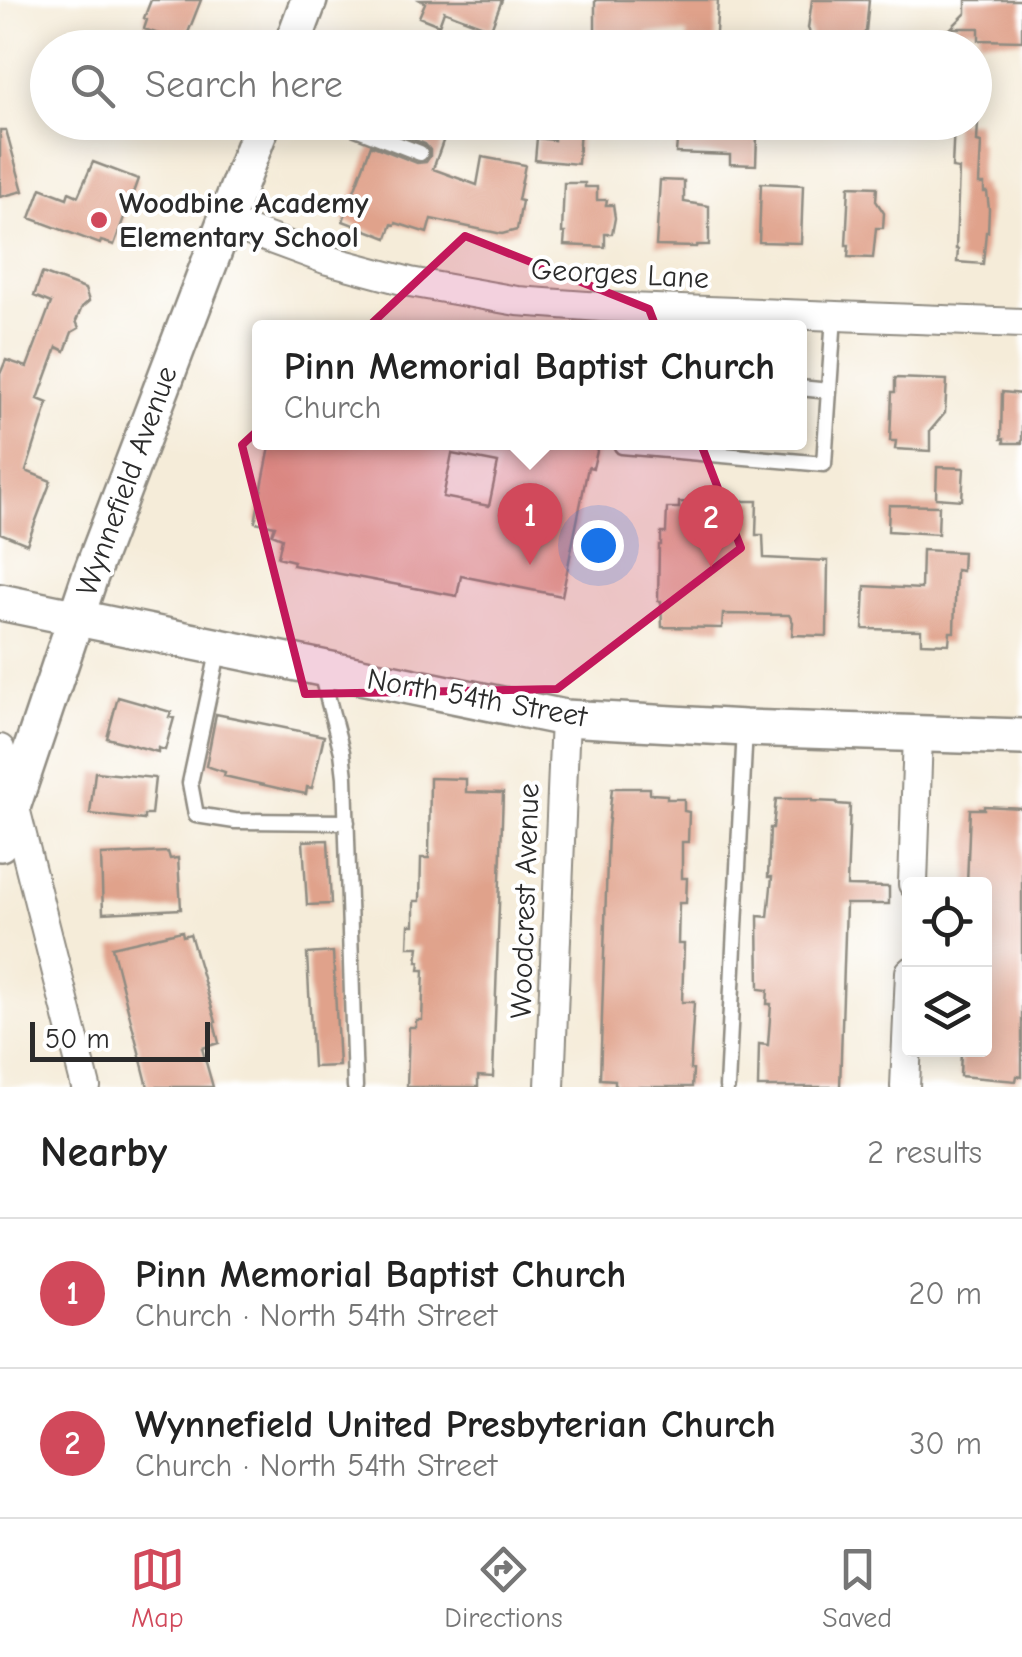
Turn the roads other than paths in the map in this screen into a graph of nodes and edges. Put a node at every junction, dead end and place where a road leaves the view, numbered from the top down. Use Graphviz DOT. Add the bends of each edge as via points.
graph roads {
  1 [pos="310,0"];
  2 [pos="299,30"];
  3 [pos="256,140"];
  4 [pos="386,140"];
  5 [pos="420,153"];
  6 [pos="224,222"];
  7 [pos="834,316"];
  8 [pos="1022,323"];
  9 [pos="807,389"];
  10 [pos="829,391"];
  11 [pos="667,450"];
  12 [pos="0,602"];
  13 [pos="76,617"];
  14 [pos="220,647"];
  15 [pos="320,668"];
  16 [pos="565,718"];
  17 [pos="745,728"];
  18 [pos="918,734"];
  19 [pos="1022,737"];
  20 [pos="0,749"];
  21 [pos="13,804"];
  22 [pos="347,822"];
  23 [pos="0,843"];
  24 [pos="913,877"];
  25 [pos="906,1057"];
  26 [pos="86,1087"];
  27 [pos="355,1087"];
  28 [pos="550,1087"];
  29 [pos="727,1087"];
  30 [pos="905,1087"];
  1 -- 2 [label="street"];
  3 -- 6 [label="street, Wynnefield Avenue"];
  4 -- 5 [label="lane"];
  6 -- 7 [label="street, Georges Lane" via="328,260 467,294 600,308"];
  6 -- 13 [label="street, Wynnefield Avenue"];
  7 -- 8 [label="street, Georges Lane"];
  7 -- 10 [label="lane"];
  9 -- 10 [label="lane"];
  10 -- 11 [label="lane" via="824,464"];
  12 -- 13 [label="street, North 54th Street"];
  13 -- 14 [label="street, North 54th Street"];
  13 -- 21 [label="street, Wynnefield Avenue"];
  14 -- 15 [label="street, North 54th Street"];
  14 -- 22 [label="lane" via="190,783 196,815 236,822"];
  15 -- 16 [label="street, North 54th Street"];
  15 -- 22 [label="lane" via="342,752"];
  16 -- 17 [label="street, North 54th Street"];
  16 -- 28 [label="street, Woodcrest Avenue"];
  17 -- 18 [label="street, North 54th Street"];
  17 -- 29 [label="lane"];
  18 -- 19 [label="street, North 54th Street"];
  18 -- 24 [label="street"];
  20 -- 21 [label="street"];
  21 -- 23 [label="street, Wynnefield Avenue"];
  21 -- 26 [label="street"];
  22 -- 27 [label="lane"];
  25 -- 30 [label="street"];
}
